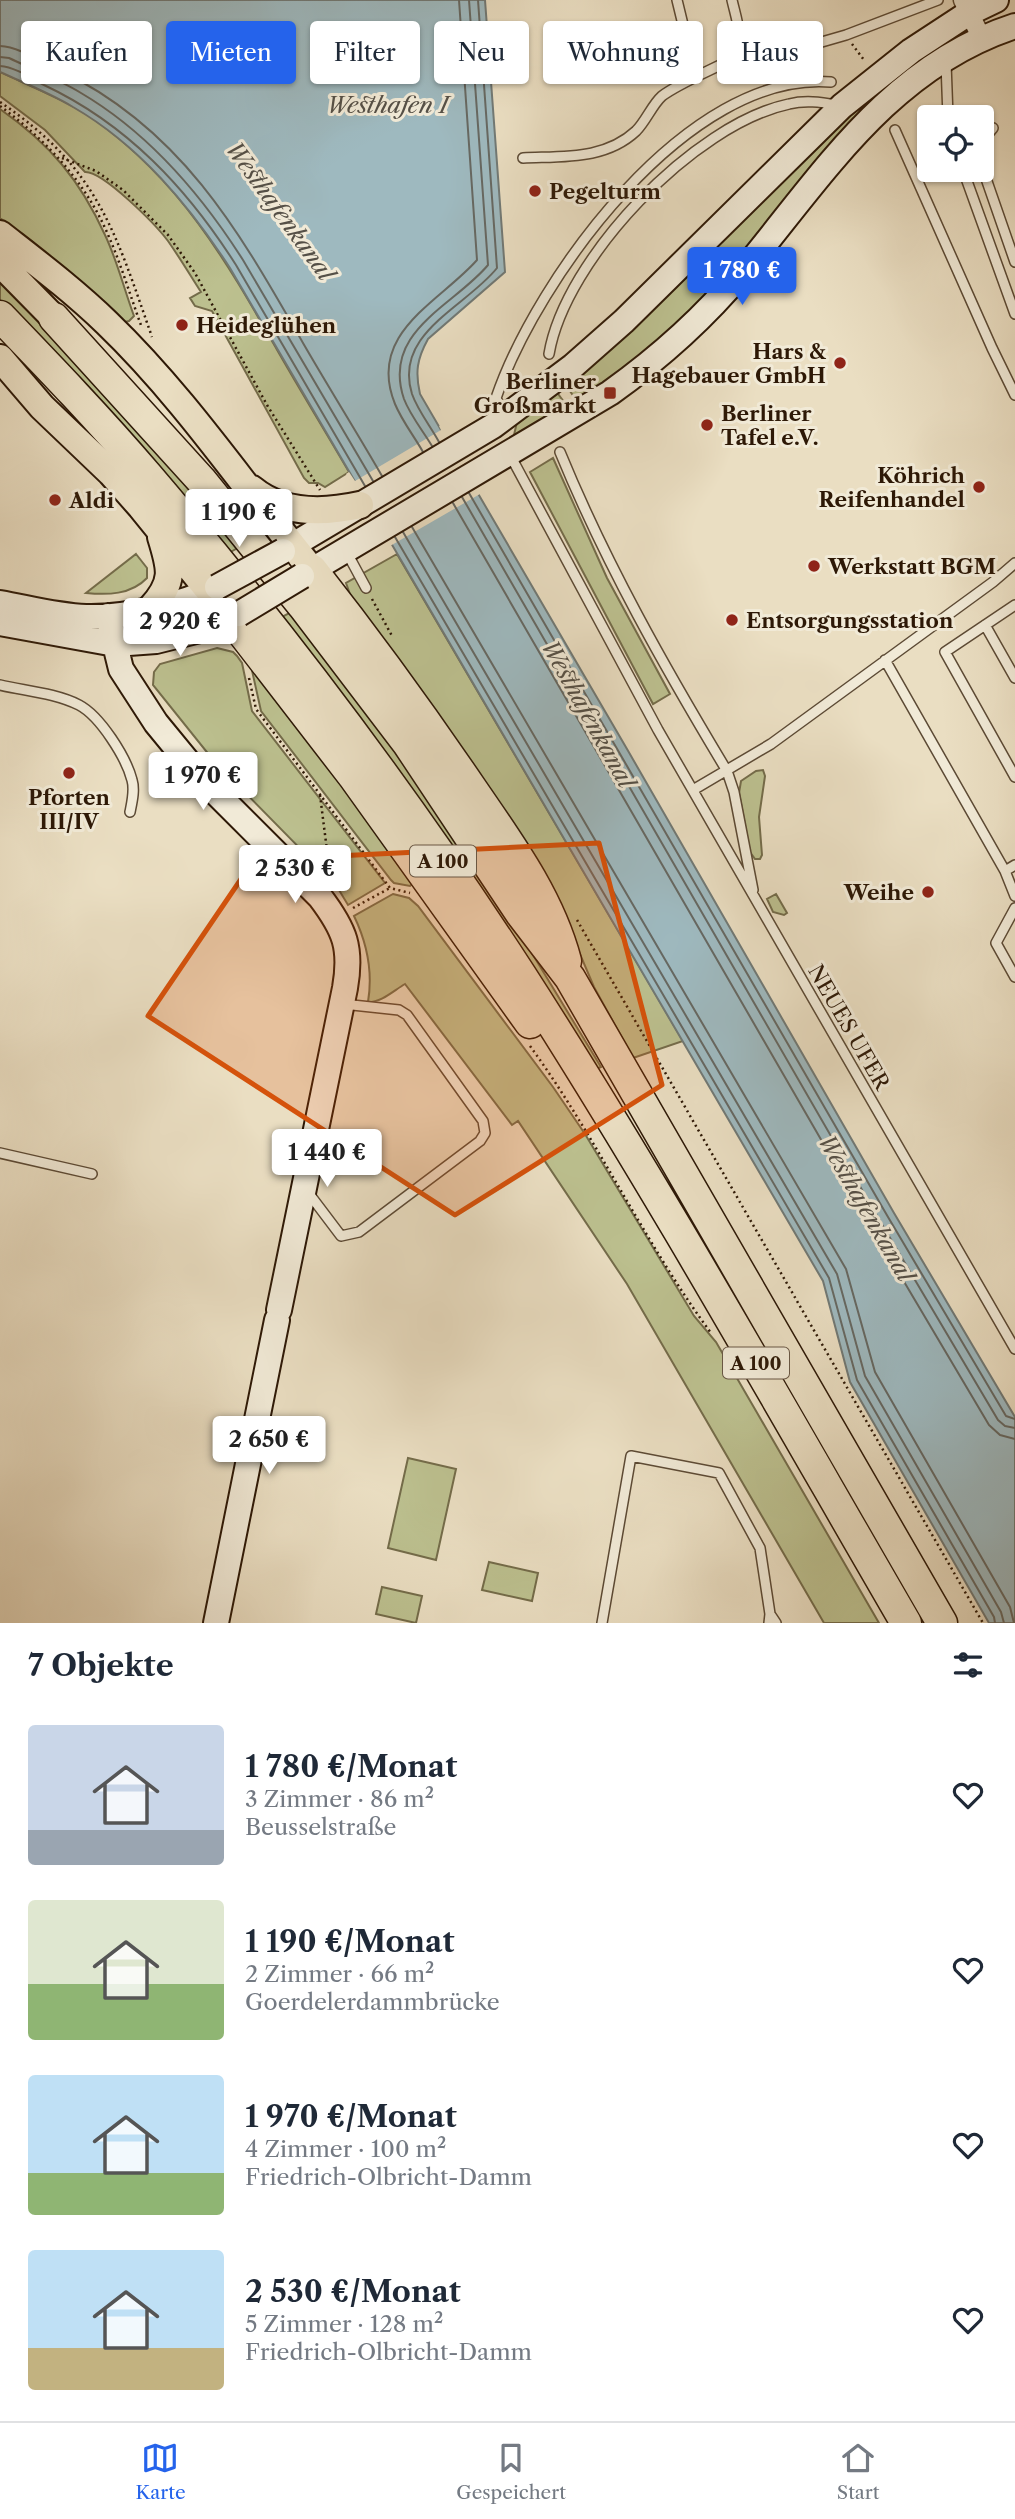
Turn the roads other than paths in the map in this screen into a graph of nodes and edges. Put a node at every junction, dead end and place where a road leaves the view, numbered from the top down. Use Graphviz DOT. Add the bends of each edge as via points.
graph roads {
  1 [pos="677,0"];
  2 [pos="732,0"];
  3 [pos="937,0"];
  4 [pos="996,0"];
  5 [pos="966,6"];
  6 [pos="682,21"];
  7 [pos="1015,26"];
  8 [pos="982,39"];
  9 [pos="823,42"];
  10 [pos="946,59"];
  11 [pos="831,82"];
  12 [pos="948,105"];
  13 [pos="842,106"];
  14 [pos="895,130"];
  15 [pos="523,159"];
  16 [pos="967,182"];
  17 [pos="988,182"];
  18 [pos="0,234"];
  19 [pos="1011,237"];
  20 [pos="1015,262"];
  21 [pos="0,263"];
  22 [pos="1015,314"];
  23 [pos="0,316"];
  24 [pos="54,318"];
  25 [pos="549,354"];
  26 [pos="0,358"];
  27 [pos="1015,395"];
  28 [pos="499,422"];
  29 [pos="560,452"];
  30 [pos="509,454"];
  31 [pos="238,476"];
  32 [pos="360,505"];
  33 [pos="159,528"];
  34 [pos="287,548"];
  35 [pos="345,549"];
  36 [pos="1015,563"];
  37 [pos="307,573"];
  38 [pos="366,588"];
  39 [pos="214,589"];
  40 [pos="0,603"];
  41 [pos="1015,605"];
  42 [pos="151,608"];
  43 [pos="108,616"];
  44 [pos="235,616"];
  45 [pos="0,623"];
  46 [pos="985,625"];
  47 [pos="115,644"];
  48 [pos="885,660"];
  49 [pos="1015,678"];
  50 [pos="0,685"];
  51 [pos="727,771"];
  52 [pos="1015,776"];
  53 [pos="693,790"];
  54 [pos="130,812"];
  55 [pos="1015,865"];
  56 [pos="1005,872"];
  57 [pos="1015,896"];
  58 [pos="756,902"];
  59 [pos="1015,908"];
  60 [pos="1015,977"];
  61 [pos="570,978"];
  62 [pos="342,1004"];
  63 [pos="602,1106"];
  64 [pos="0,1153"];
  65 [pos="92,1174"];
  66 [pos="304,1187"];
  67 [pos="1015,1349"];
  68 [pos="769,1618"];
  69 [pos="216,1623"];
  70 [pos="602,1623"];
  71 [pos="776,1623"];
  72 [pos="906,1623"];
  73 [pos="942,1623"];
  1 -- 6 [label="lane"];
  2 -- 15 [label="lane" via="739,32 734,58 661,97 624,142 589,154"];
  3 -- 9 [label="lane"];
  4 -- 5 [label="main road"];
  5 -- 8 [label="street"];
  5 -- 13 [label="main road"];
  7 -- 8 [label="main road"];
  8 -- 10 [label="main road"];
  10 -- 12 [label="lane"];
  10 -- 30 [label="main road" via="864,124 742,272 673,345 610,393"];
  11 -- 28 [label="lane" via="796,82 752,96 678,142 631,184 573,256 521,340 496,398"];
  13 -- 25 [label="lane" via="813,101 767,110 719,135 676,168 607,236 569,297"];
  13 -- 28 [label="main road" via="585,356"];
  14 -- 27 [label="lane"];
  16 -- 22 [label="lane"];
  17 -- 19 [label="lane"];
  18 -- 31 [label="main road" via="108,323"];
  19 -- 20 [label="lane"];
  21 -- 24 [label="main road"];
  23 -- 63 [label="highway, A 100" via="144,472 302,667 440,856"];
  24 -- 61 [label="highway, A 100" via="201,480 303,606 408,744 521,914"];
  26 -- 33 [label="main road"];
  28 -- 30 [label="main road"];
  28 -- 32 [label="main road"];
  29 -- 51 [label="lane" via="629,601"];
  30 -- 35 [label="main road"];
  30 -- 53 [label="lane, NEUES UFER"];
  31 -- 32 [label="main road" via="258,493 297,509 323,511"];
  31 -- 34 [label="main road"];
  32 -- 34 [label="main road"];
  33 -- 39 [label="main road"];
  33 -- 42 [label="main road" via="170,572 164,592"];
  34 -- 37 [label="main road"];
  34 -- 39 [label="main road, bridge"];
  35 -- 37 [label="main road"];
  35 -- 38 [label="lane"];
  36 -- 48 [label="lane"];
  37 -- 44 [label="main road, bridge"];
  37 -- 61 [label="highway" via="446,751 511,845 558,931"];
  39 -- 42 [label="main road"];
  39 -- 44 [label="main road"];
  40 -- 43 [label="main road" via="68,616"];
  41 -- 46 [label="lane"];
  42 -- 43 [label="main road"];
  43 -- 47 [label="main road"];
  44 -- 47 [label="main road" via="156,641"];
  44 -- 63 [label="highway" via="577,1087"];
  45 -- 47 [label="main road"];
  46 -- 49 [label="lane"];
  46 -- 52 [label="lane" via="945,652"];
  47 -- 62 [label="main road" via="121,669 176,749 336,918 350,961"];
  48 -- 51 [label="lane"];
  48 -- 56 [label="lane"];
  50 -- 54 [label="lane" via="81,706 121,755 133,781"];
  51 -- 53 [label="lane"];
  51 -- 58 [label="lane"];
  53 -- 58 [label="lane, NEUES UFER"];
  55 -- 56 [label="lane"];
  56 -- 57 [label="lane"];
  58 -- 67 [label="lane, NEUES UFER"];
  59 -- 60 [label="lane" via="996,943"];
  61 -- 73 [label="highway, A 100"];
  62 -- 66 [label="main road"];
  62 -- 66 [label="lane" via="399,1010 407,1015 483,1121 485,1133 359,1232 346,1236 341,1236"];
  63 -- 72 [label="highway, A 100"];
  64 -- 65 [label="lane"];
  66 -- 69 [label="main road"];
  68 -- 70 [label="lane" via="760,1548 719,1473 631,1457"];
  68 -- 71 [label="lane"];
}
